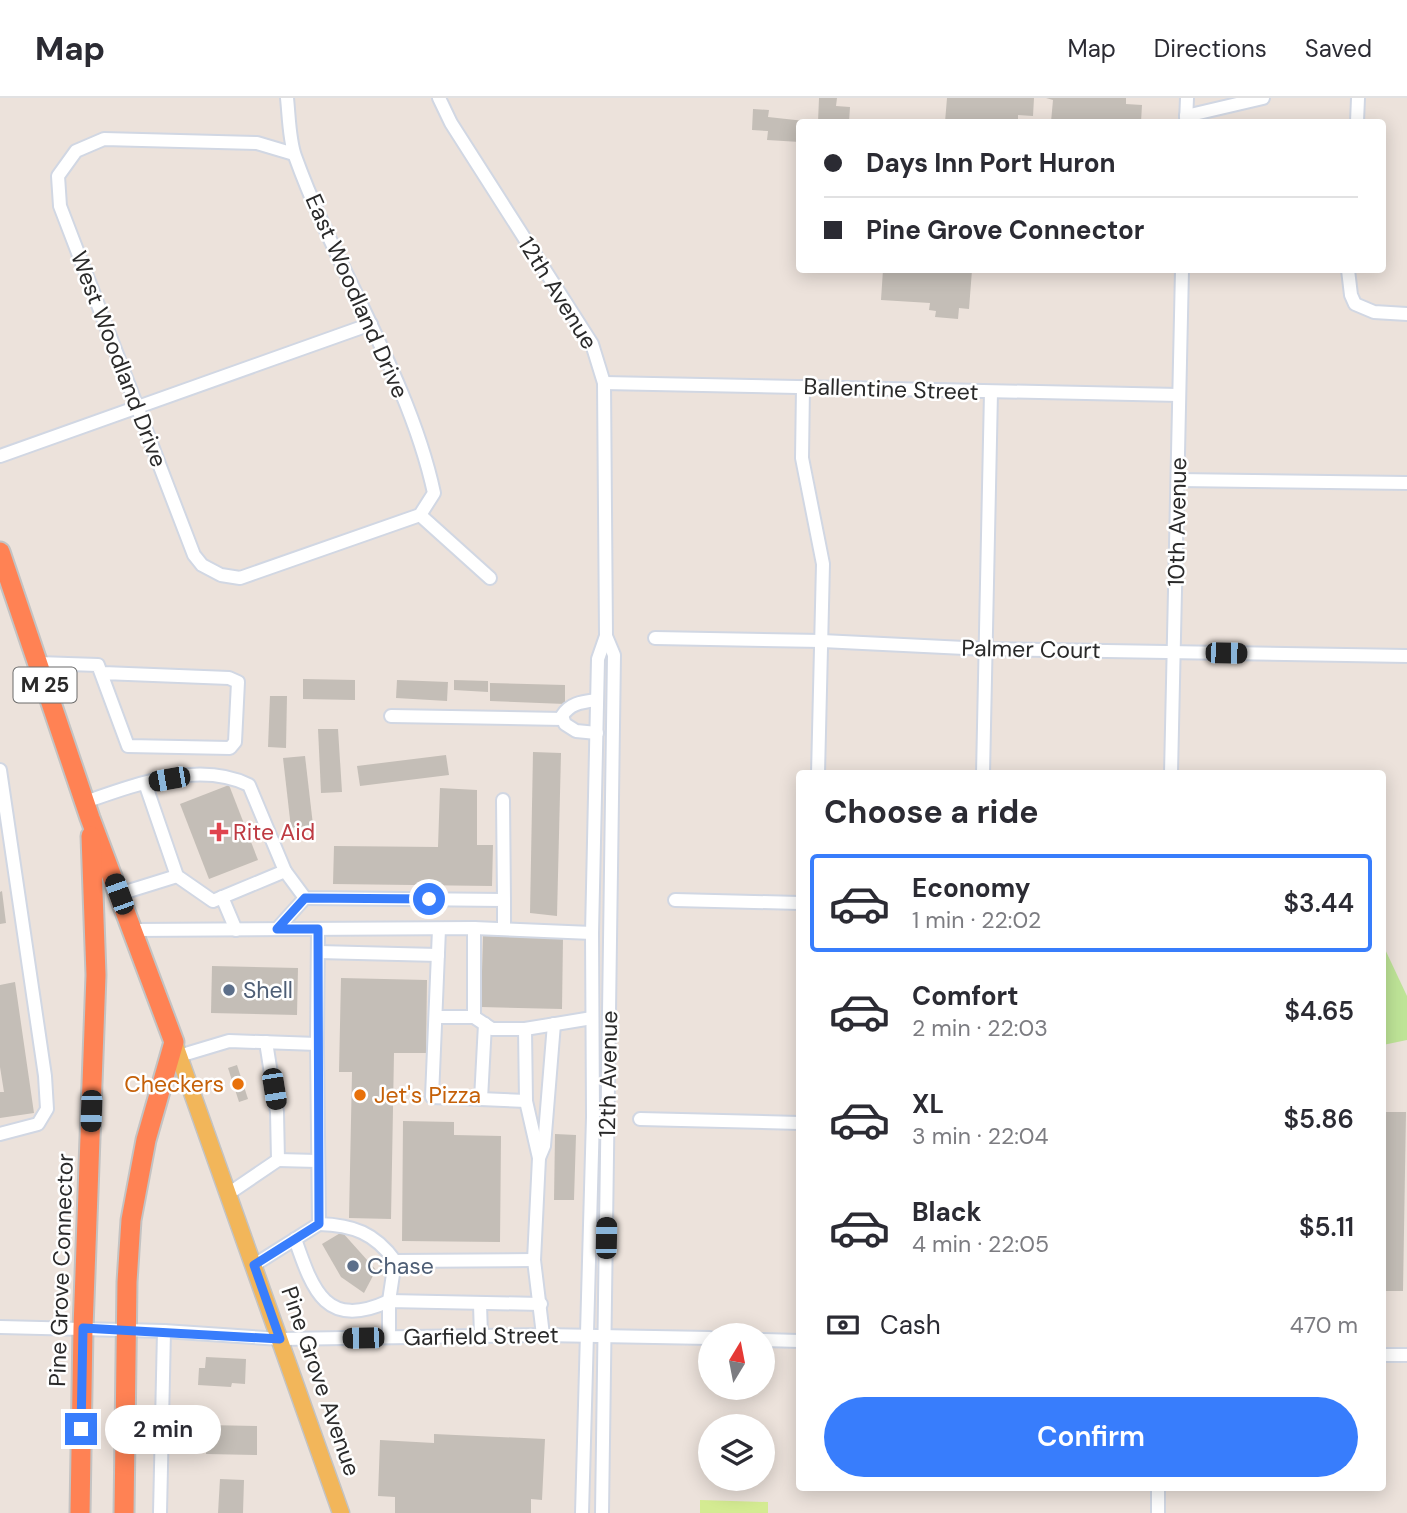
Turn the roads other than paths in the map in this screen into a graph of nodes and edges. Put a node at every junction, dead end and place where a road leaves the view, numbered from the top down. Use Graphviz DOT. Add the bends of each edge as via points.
graph roads {
  1 [pos="287,98"];
  2 [pos="439,98"];
  3 [pos="1186,98"];
  4 [pos="1263,98"];
  5 [pos="1358,98"];
  6 [pos="1186,119"];
  7 [pos="1357,119"];
  8 [pos="294,154"];
  9 [pos="1182,273"];
  10 [pos="1348,273"];
  11 [pos="1407,314"];
  12 [pos="371,324"];
  13 [pos="604,383"];
  14 [pos="803,387"];
  15 [pos="991,392"];
  16 [pos="1179,395"];
  17 [pos="136,407"];
  18 [pos="0,456"];
  19 [pos="1178,480"];
  20 [pos="1407,483"];
  21 [pos="420,515"];
  22 [pos="0,552"];
  23 [pos="490,578"];
  24 [pos="606,636"];
  25 [pos="655,638"];
  26 [pos="822,641"];
  27 [pos="985,649"];
  28 [pos="1174,653"];
  29 [pos="1407,656"];
  30 [pos="38,663"];
  31 [pos="103,673"];
  32 [pos="597,700"];
  33 [pos="391,716"];
  34 [pos="563,719"];
  35 [pos="597,733"];
  36 [pos="0,770"];
  37 [pos="818,770"];
  38 [pos="983,770"];
  39 [pos="1171,770"];
  40 [pos="145,783"];
  41 [pos="503,800"];
  42 [pos="88,810"];
  43 [pos="285,871"];
  44 [pos="177,876"];
  45 [pos="119,894"];
  46 [pos="222,897"];
  47 [pos="305,898"];
  48 [pos="504,900"];
  49 [pos="675,900"];
  50 [pos="796,903"];
  51 [pos="474,928"];
  52 [pos="277,929"];
  53 [pos="318,929"];
  54 [pos="439,929"];
  55 [pos="503,929"];
  56 [pos="132,930"];
  57 [pos="236,930"];
  58 [pos="592,933"];
  59 [pos="318,952"];
  60 [pos="438,955"];
  61 [pos="436,1017"];
  62 [pos="592,1017"];
  63 [pos="480,1020"];
  64 [pos="554,1024"];
  65 [pos="525,1029"];
  66 [pos="266,1042"];
  67 [pos="317,1044"];
  68 [pos="177,1049"];
  69 [pos="481,1099"];
  70 [pos="526,1101"];
  71 [pos="640,1119"];
  72 [pos="796,1123"];
  73 [pos="0,1134"];
  74 [pos="539,1158"];
  75 [pos="278,1160"];
  76 [pos="318,1161"];
  77 [pos="228,1194"];
  78 [pos="319,1224"];
  79 [pos="295,1239"];
  80 [pos="534,1260"];
  81 [pos="395,1261"];
  82 [pos="254,1265"];
  83 [pos="389,1301"];
  84 [pos="480,1304"];
  85 [pos="541,1304"];
  86 [pos="0,1327"];
  87 [pos="83,1328"];
  88 [pos="126,1330"];
  89 [pos="164,1331"];
  90 [pos="543,1335"];
  91 [pos="585,1335"];
  92 [pos="481,1336"];
  93 [pos="604,1336"];
  94 [pos="389,1337"];
  95 [pos="698,1338"];
  96 [pos="280,1339"];
  97 [pos="775,1340"];
  98 [pos="796,1340"];
  99 [pos="1386,1355"];
  100 [pos="1407,1355"];
  101 [pos="1158,1491"];
  102 [pos="80,1513"];
  103 [pos="124,1513"];
  104 [pos="160,1513"];
  105 [pos="341,1513"];
  106 [pos="582,1513"];
  107 [pos="601,1513"];
  108 [pos="1158,1513"];
  1 -- 8 [label="street, East Woodland Drive"];
  2 -- 13 [label="street, 12th Avenue" via="592,344"];
  3 -- 6 [label="street"];
  4 -- 6 [label="street"];
  5 -- 7 [label="street"];
  8 -- 12 [label="street, East Woodland Drive"];
  8 -- 17 [label="street, West Woodland Drive" via="267,144 104,139 84,145 64,163 57,196"];
  9 -- 16 [label="street, 10th Avenue"];
  10 -- 11 [label="street" via="1355,304 1374,312"];
  12 -- 17 [label="street"];
  12 -- 21 [label="street, East Woodland Drive" via="427,460 434,493"];
  13 -- 14 [label="street, Ballentine Street"];
  13 -- 24 [label="street, 12th Avenue"];
  14 -- 15 [label="street, Ballentine Street"];
  14 -- 26 [label="street" via="802,458 823,564"];
  15 -- 16 [label="street, Ballentine Street"];
  15 -- 27 [label="street"];
  16 -- 19 [label="street, 10th Avenue"];
  17 -- 18 [label="street"];
  17 -- 21 [label="street, West Woodland Drive" via="194,555 211,570 240,579"];
  19 -- 20 [label="street"];
  19 -- 28 [label="street, 10th Avenue"];
  21 -- 23 [label="street"];
  22 -- 30 [label="highway, Pine Grove Avenue / M 25"];
  24 -- 32 [label="street, 12th Avenue" via="598,659"];
  24 -- 93 [label="street, 12th Avenue" via="614,655"];
  25 -- 26 [label="street, Palmer Court"];
  26 -- 27 [label="street, Palmer Court"];
  26 -- 37 [label="street"];
  27 -- 28 [label="street, Palmer Court"];
  27 -- 38 [label="street"];
  28 -- 29 [label="street, Palmer Court"];
  28 -- 39 [label="street, 10th Avenue"];
  30 -- 31 [label="street" via="86,663 98,665"];
  30 -- 42 [label="highway, Pine Grove Avenue / M 25"];
  31 -- 31 [label="street" via="128,746 230,748 235,742 238,682"];
  32 -- 34 [label="street" via="567,708"];
  32 -- 35 [label="street, 12th Avenue"];
  33 -- 34 [label="street"];
  34 -- 35 [label="street" via="576,731"];
  35 -- 58 [label="street, 12th Avenue"];
  36 -- 73 [label="street" via="43,1054 47,1109 38,1124"];
  40 -- 42 [label="street"];
  40 -- 43 [label="street" via="230,775 249,785"];
  40 -- 44 [label="street"];
  41 -- 48 [label="street"];
  42 -- 45 [label="highway, Pine Grove Avenue / M 25"];
  42 -- 87 [label="highway, Pine Grove Connector" via="96,975"];
  43 -- 46 [label="street"];
  43 -- 47 [label="street"];
  44 -- 45 [label="street"];
  44 -- 46 [label="street" via="213,901"];
  45 -- 56 [label="highway, Pine Grove Avenue / M 25"];
  46 -- 57 [label="street"];
  47 -- 48 [label="street"];
  47 -- 52 [label="street"];
  48 -- 55 [label="street"];
  49 -- 50 [label="street"];
  51 -- 54 [label="street"];
  51 -- 55 [label="street"];
  51 -- 63 [label="street"];
  52 -- 53 [label="street"];
  52 -- 57 [label="street"];
  53 -- 54 [label="street"];
  53 -- 59 [label="street"];
  54 -- 60 [label="street"];
  55 -- 58 [label="street"];
  56 -- 57 [label="street"];
  56 -- 68 [label="highway, Pine Grove Avenue / M 25"];
  58 -- 62 [label="street, 12th Avenue"];
  59 -- 60 [label="street"];
  59 -- 67 [label="street"];
  60 -- 61 [label="street"];
  61 -- 63 [label="street"];
  61 -- 69 [label="street" via="432,1097"];
  62 -- 64 [label="street"];
  62 -- 91 [label="street, 12th Avenue"];
  63 -- 65 [label="street" via="492,1029"];
  63 -- 69 [label="street"];
  64 -- 65 [label="street"];
  64 -- 74 [label="street" via="544,1146"];
  65 -- 70 [label="street"];
  66 -- 67 [label="street"];
  66 -- 68 [label="street" via="229,1041"];
  66 -- 75 [label="street" via="278,1112"];
  67 -- 76 [label="street"];
  68 -- 77 [label="main road, Pine Grove Avenue / M 25"];
  68 -- 88 [label="highway" via="136,1182"];
  69 -- 70 [label="street"];
  70 -- 74 [label="street"];
  71 -- 72 [label="street"];
  74 -- 80 [label="street"];
  75 -- 76 [label="street"];
  75 -- 77 [label="street"];
  76 -- 78 [label="street"];
  77 -- 82 [label="main road, Pine Grove Avenue / M 25"];
  78 -- 79 [label="street"];
  78 -- 81 [label="street" via="352,1227 371,1235"];
  79 -- 82 [label="street"];
  79 -- 83 [label="street" via="313,1285 330,1307 368,1311"];
  80 -- 81 [label="street"];
  80 -- 85 [label="street"];
  81 -- 83 [label="street"];
  82 -- 96 [label="main road, Pine Grove Avenue / M 25"];
  83 -- 84 [label="street"];
  83 -- 94 [label="street"];
  84 -- 85 [label="street"];
  84 -- 92 [label="street"];
  85 -- 90 [label="street"];
  86 -- 87 [label="street, Garfield Street"];
  87 -- 88 [label="street, Garfield Street"];
  87 -- 102 [label="highway, Pine Grove Connector"];
  88 -- 89 [label="street, Garfield Street"];
  88 -- 103 [label="highway"];
  89 -- 96 [label="street, Garfield Street"];
  89 -- 104 [label="street"];
  90 -- 91 [label="street, Garfield Street"];
  90 -- 92 [label="street, Garfield Street"];
  91 -- 93 [label="street, Garfield Street"];
  91 -- 106 [label="street, 12th Avenue"];
  92 -- 94 [label="street, Garfield Street"];
  93 -- 95 [label="street, Garfield Street"];
  93 -- 107 [label="street, 12th Avenue"];
  94 -- 96 [label="street, Garfield Street"];
  96 -- 105 [label="main road, Pine Grove Avenue / M 25"];
  97 -- 98 [label="street"];
  99 -- 100 [label="street"];
  101 -- 108 [label="street"];
}
